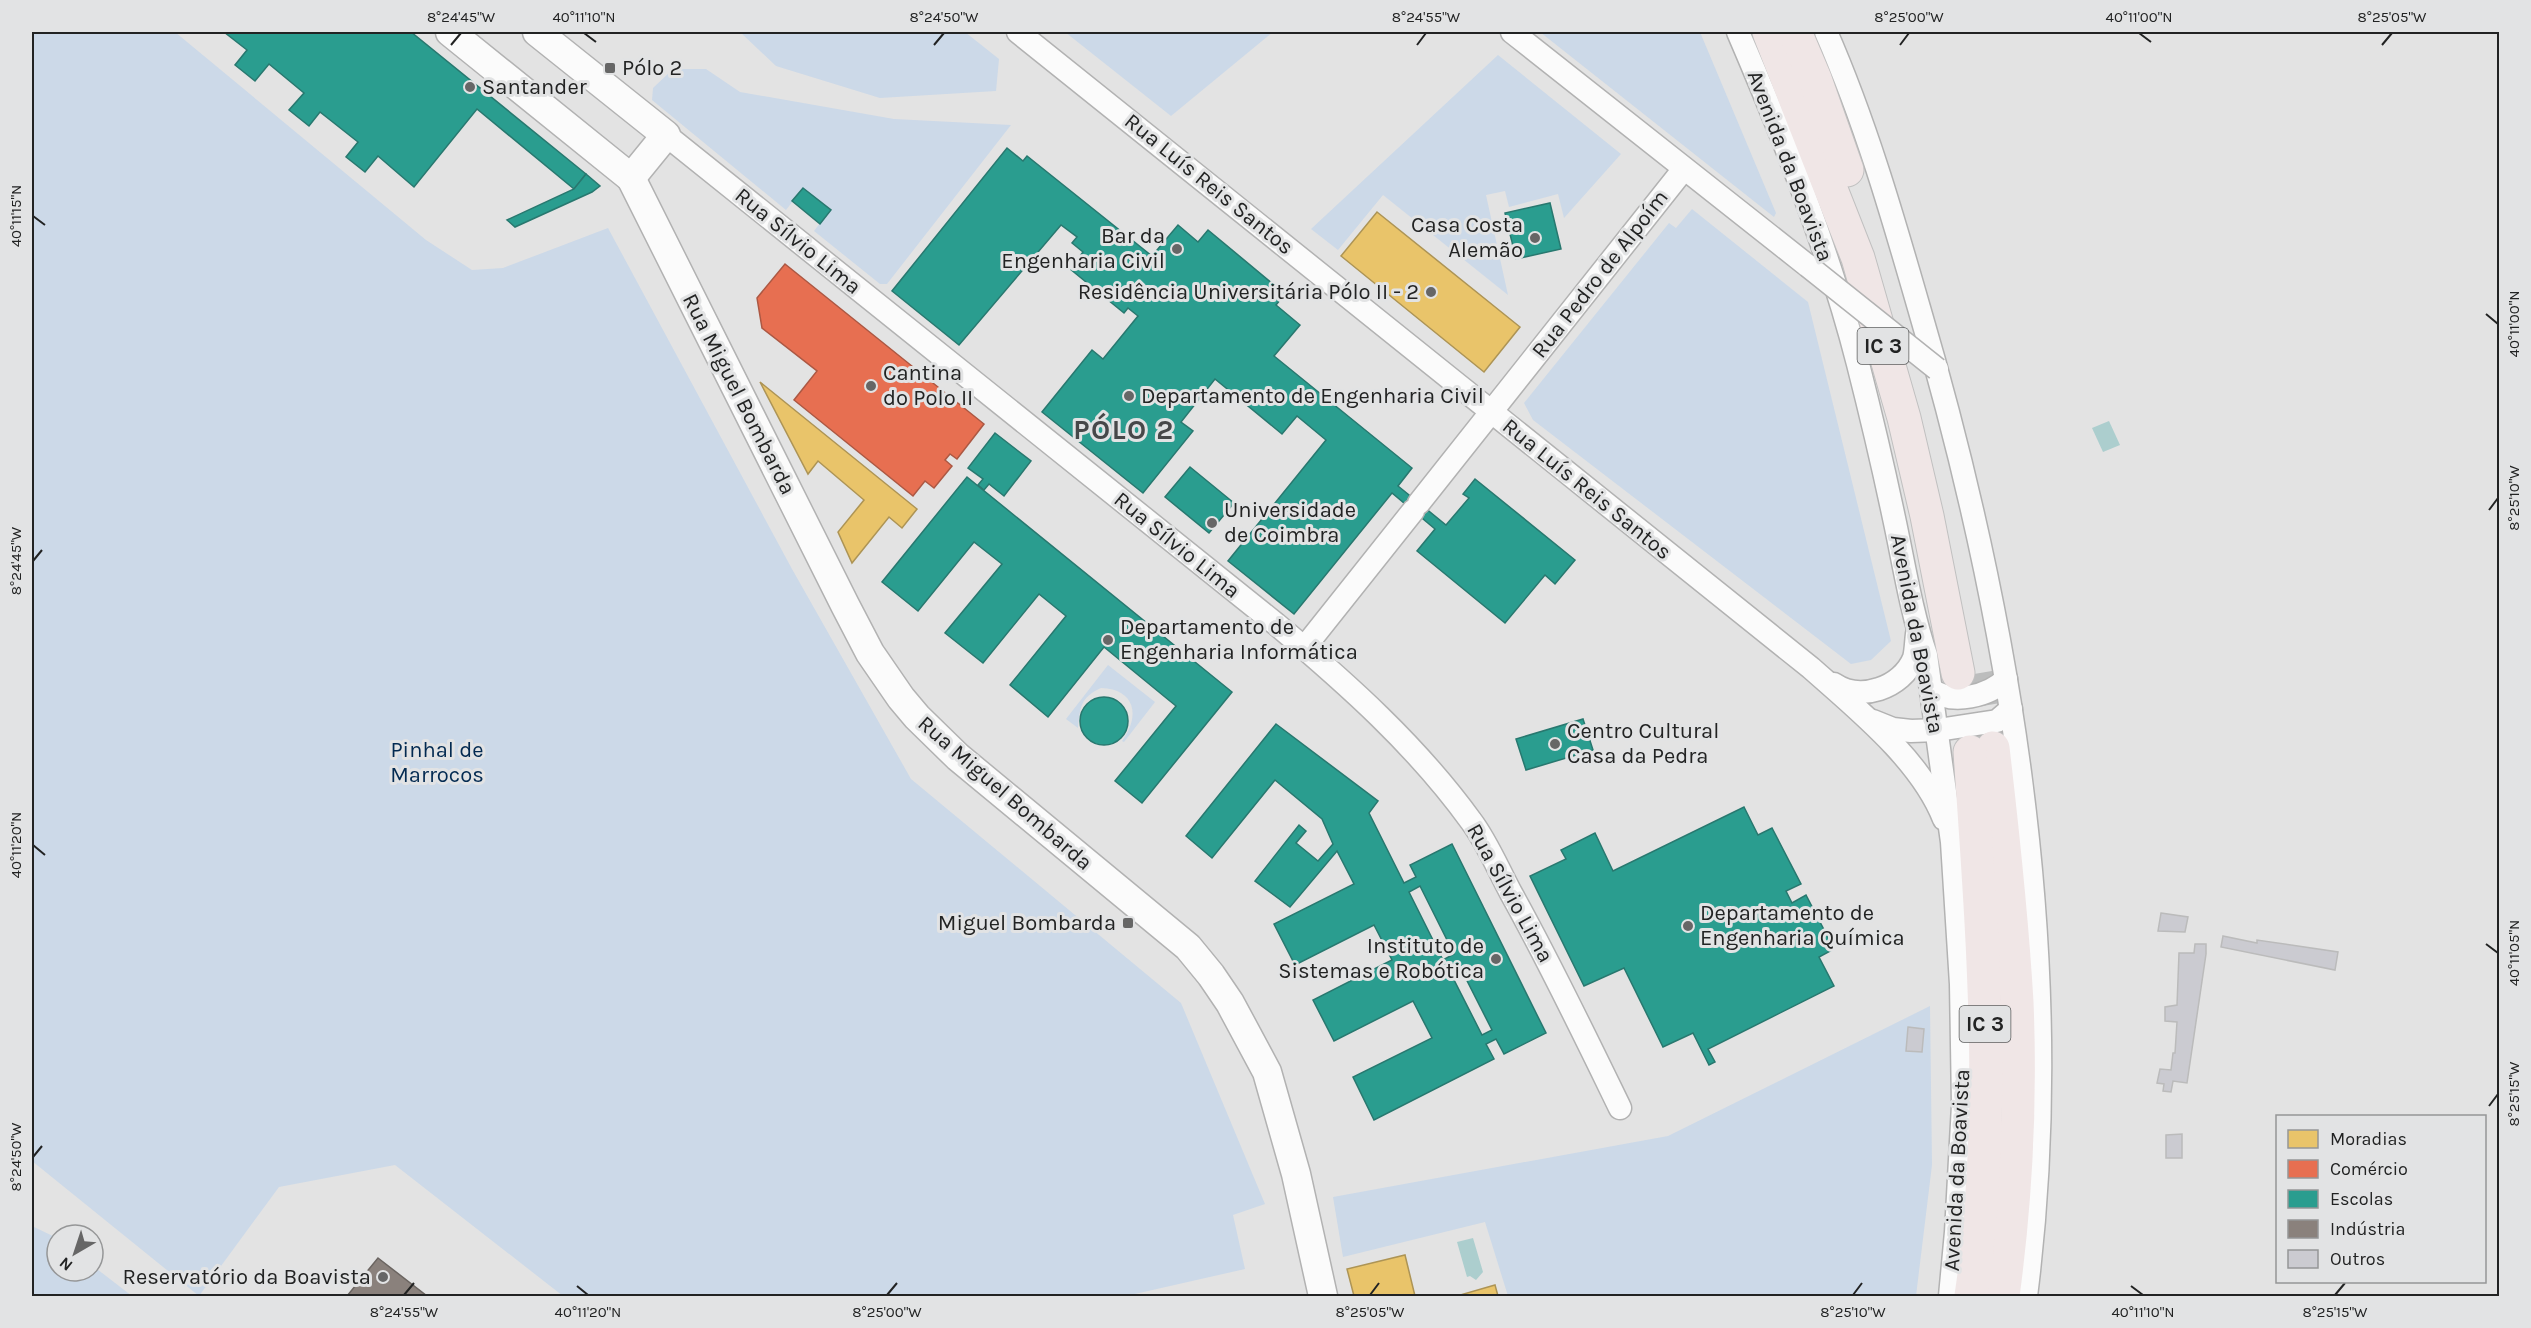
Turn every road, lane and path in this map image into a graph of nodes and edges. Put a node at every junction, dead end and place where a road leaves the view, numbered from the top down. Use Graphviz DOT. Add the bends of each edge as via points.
graph roads {
  1 [pos="450,32"];
  2 [pos="537,32"];
  3 [pos="1018,32"];
  4 [pos="1512,32"];
  5 [pos="1738,32"];
  6 [pos="1769,32"];
  7 [pos="1795,32"];
  8 [pos="1826,32"];
  9 [pos="666,135"];
  10 [pos="1683,170"];
  11 [pos="631,178"];
  12 [pos="1937,369"];
  13 [pos="1491,411"];
  14 [pos="1917,630"];
  15 [pos="1304,648"];
  16 [pos="1810,668"];
  17 [pos="1969,679"];
  18 [pos="2011,709"];
  19 [pos="1868,719"];
  20 [pos="1938,730"];
  21 [pos="1952,842"];
  22 [pos="1620,1108"];
  23 [pos="1323,1296"];
  24 [pos="1950,1296"];
  25 [pos="1971,1296"];
  26 [pos="2002,1296"];
  27 [pos="2026,1296"];
  1 -- 11 [label="street"];
  2 -- 9 [label="street, Rua Sílvio Lima"];
  3 -- 13 [label="street, Rua Luís Reis Santos"];
  4 -- 10 [label="street"];
  5 -- 14 [label="street, Avenida da Boavista" via="1822,244 1858,362"];
  6 -- 17 [label="highway, Avenida da Boavista / IC 3" via="1858,258 1904,418"];
  7 -- 17 [label="highway, Avenida da Boavista / IC 3" via="1879,260 1947,510"];
  8 -- 12 [label="street, Avenida da Boavista" via="1875,159"];
  9 -- 11 [label="street"];
  9 -- 15 [label="street, Rua Sílvio Lima"];
  10 -- 12 [label="street, Rua Pedro de Alpoím, bridge"];
  10 -- 13 [label="street, Rua Pedro de Alpoím"];
  11 -- 23 [label="street, Rua Miguel Bombarda" via="845,605 870,653 901,698 958,757 1188,947 1230,1003 1268,1072 1294,1165"];
  12 -- 17 [label="street, Avenida da Boavista" via="1973,506"];
  13 -- 15 [label="street, Rua Pedro de Alpoím"];
  13 -- 16 [label="street, Rua Luís Reis Santos"];
  14 -- 16 [label="street" via="1914,658 1901,676 1868,693 1844,691"];
  14 -- 17 [label="street, Avenida da Boavista" via="1926,655"];
  15 -- 22 [label="street, Rua Sílvio Lima" via="1339,676 1419,756 1472,823 1538,941"];
  16 -- 19 [label="street, Rua Luís Reis Santos"];
  17 -- 18 [label="street, Avenida da Boavista"];
  17 -- 20 [label="street, Avenida da Boavista"];
  18 -- 20 [label="street" via="1997,721"];
  18 -- 27 [label="street, Avenida da Boavista" via="2025,811 2038,975 2040,1107 2034,1234"];
  19 -- 20 [label="street" via="1902,730"];
  19 -- 21 [label="street, Rua Luís Reis Santos" via="1909,762 1940,809"];
  20 -- 21 [label="street, Avenida da Boavista"];
  21 -- 24 [label="street, Avenida da Boavista" via="1961,984 1963,1105"];
  25 -- 26 [label="highway, Avenida da Boavista / IC 3" via="1980,1234 1986,1105 1981,750 2009,887 2017,1004 2013,1186"];
}
